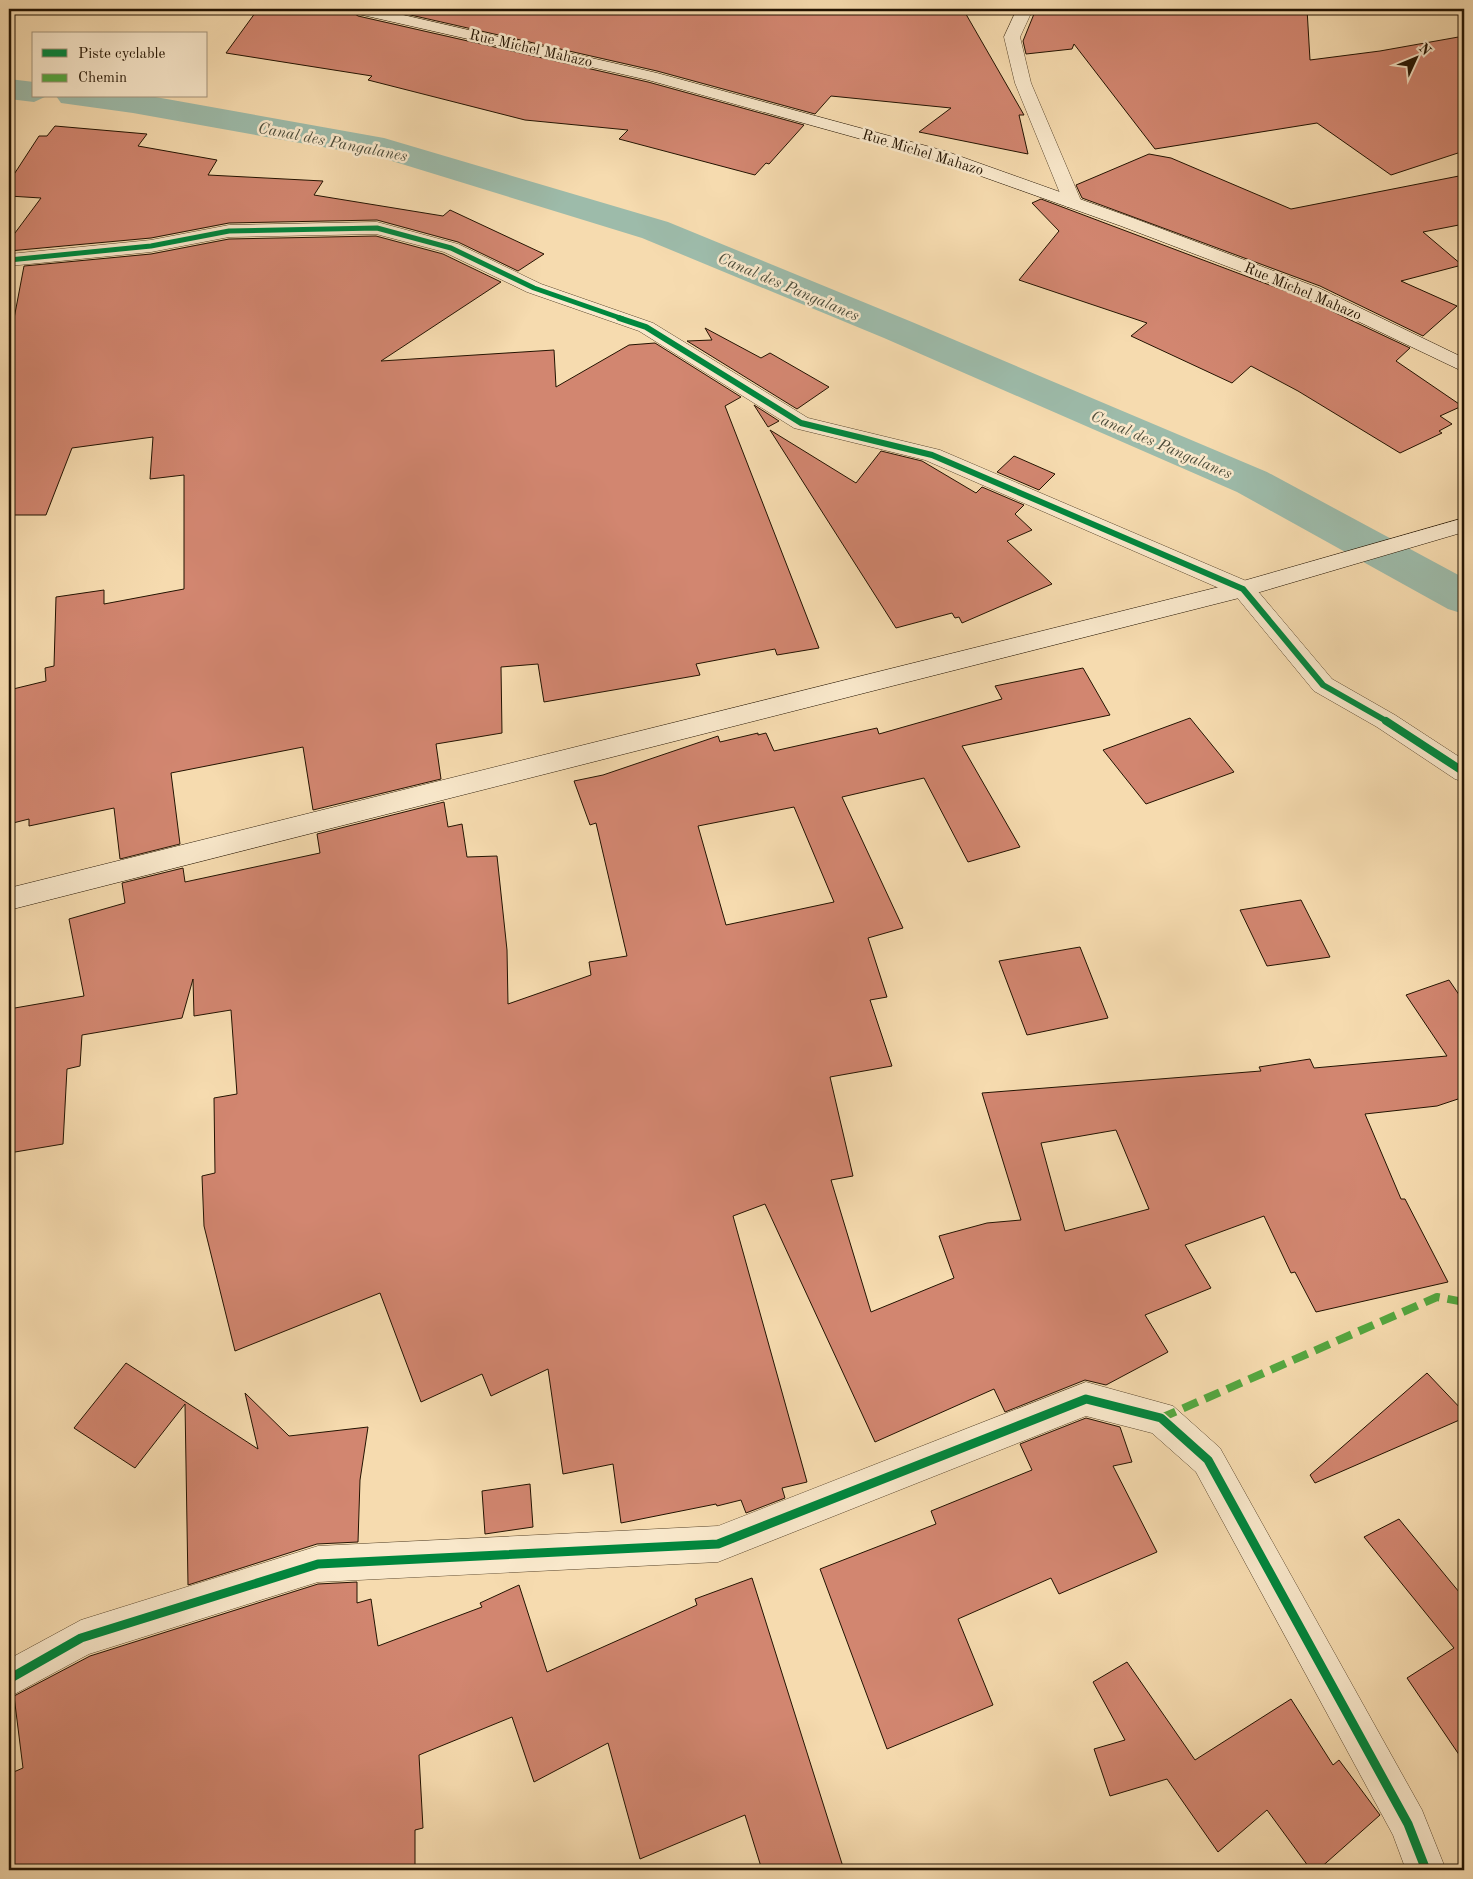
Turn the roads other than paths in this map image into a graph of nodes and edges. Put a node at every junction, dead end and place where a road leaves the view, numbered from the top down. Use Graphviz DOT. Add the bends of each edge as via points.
graph roads {
  1 [pos="358,9"];
  2 [pos="1025,9"];
  3 [pos="1073,202"];
  4 [pos="9,260"];
  5 [pos="1464,366"];
  6 [pos="1464,525"];
  7 [pos="1254,586"];
  8 [pos="1464,772"];
  9 [pos="9,899"];
  10 [pos="9,1679"];
  11 [pos="1426,1870"];
  1 -- 3 [label="street, Rue Michel Mahazo" via="642,74 784,111 939,155"];
  2 -- 3 [label="street" via="1012,37 1023,83"];
  3 -- 5 [label="street, Rue Michel Mahazo" via="1312,292"];
  4 -- 7 [label="street" via="151,246 229,231 377,228 451,248 534,288 646,327 801,423 932,455"];
  6 -- 7 [label="street"];
  7 -- 8 [label="street" via="1323,685"];
  7 -- 9 [label="street"];
  10 -- 11 [label="street" via="81,1638 318,1564 718,1544 1086,1399 1161,1418 1208,1460 1408,1824"];
}
